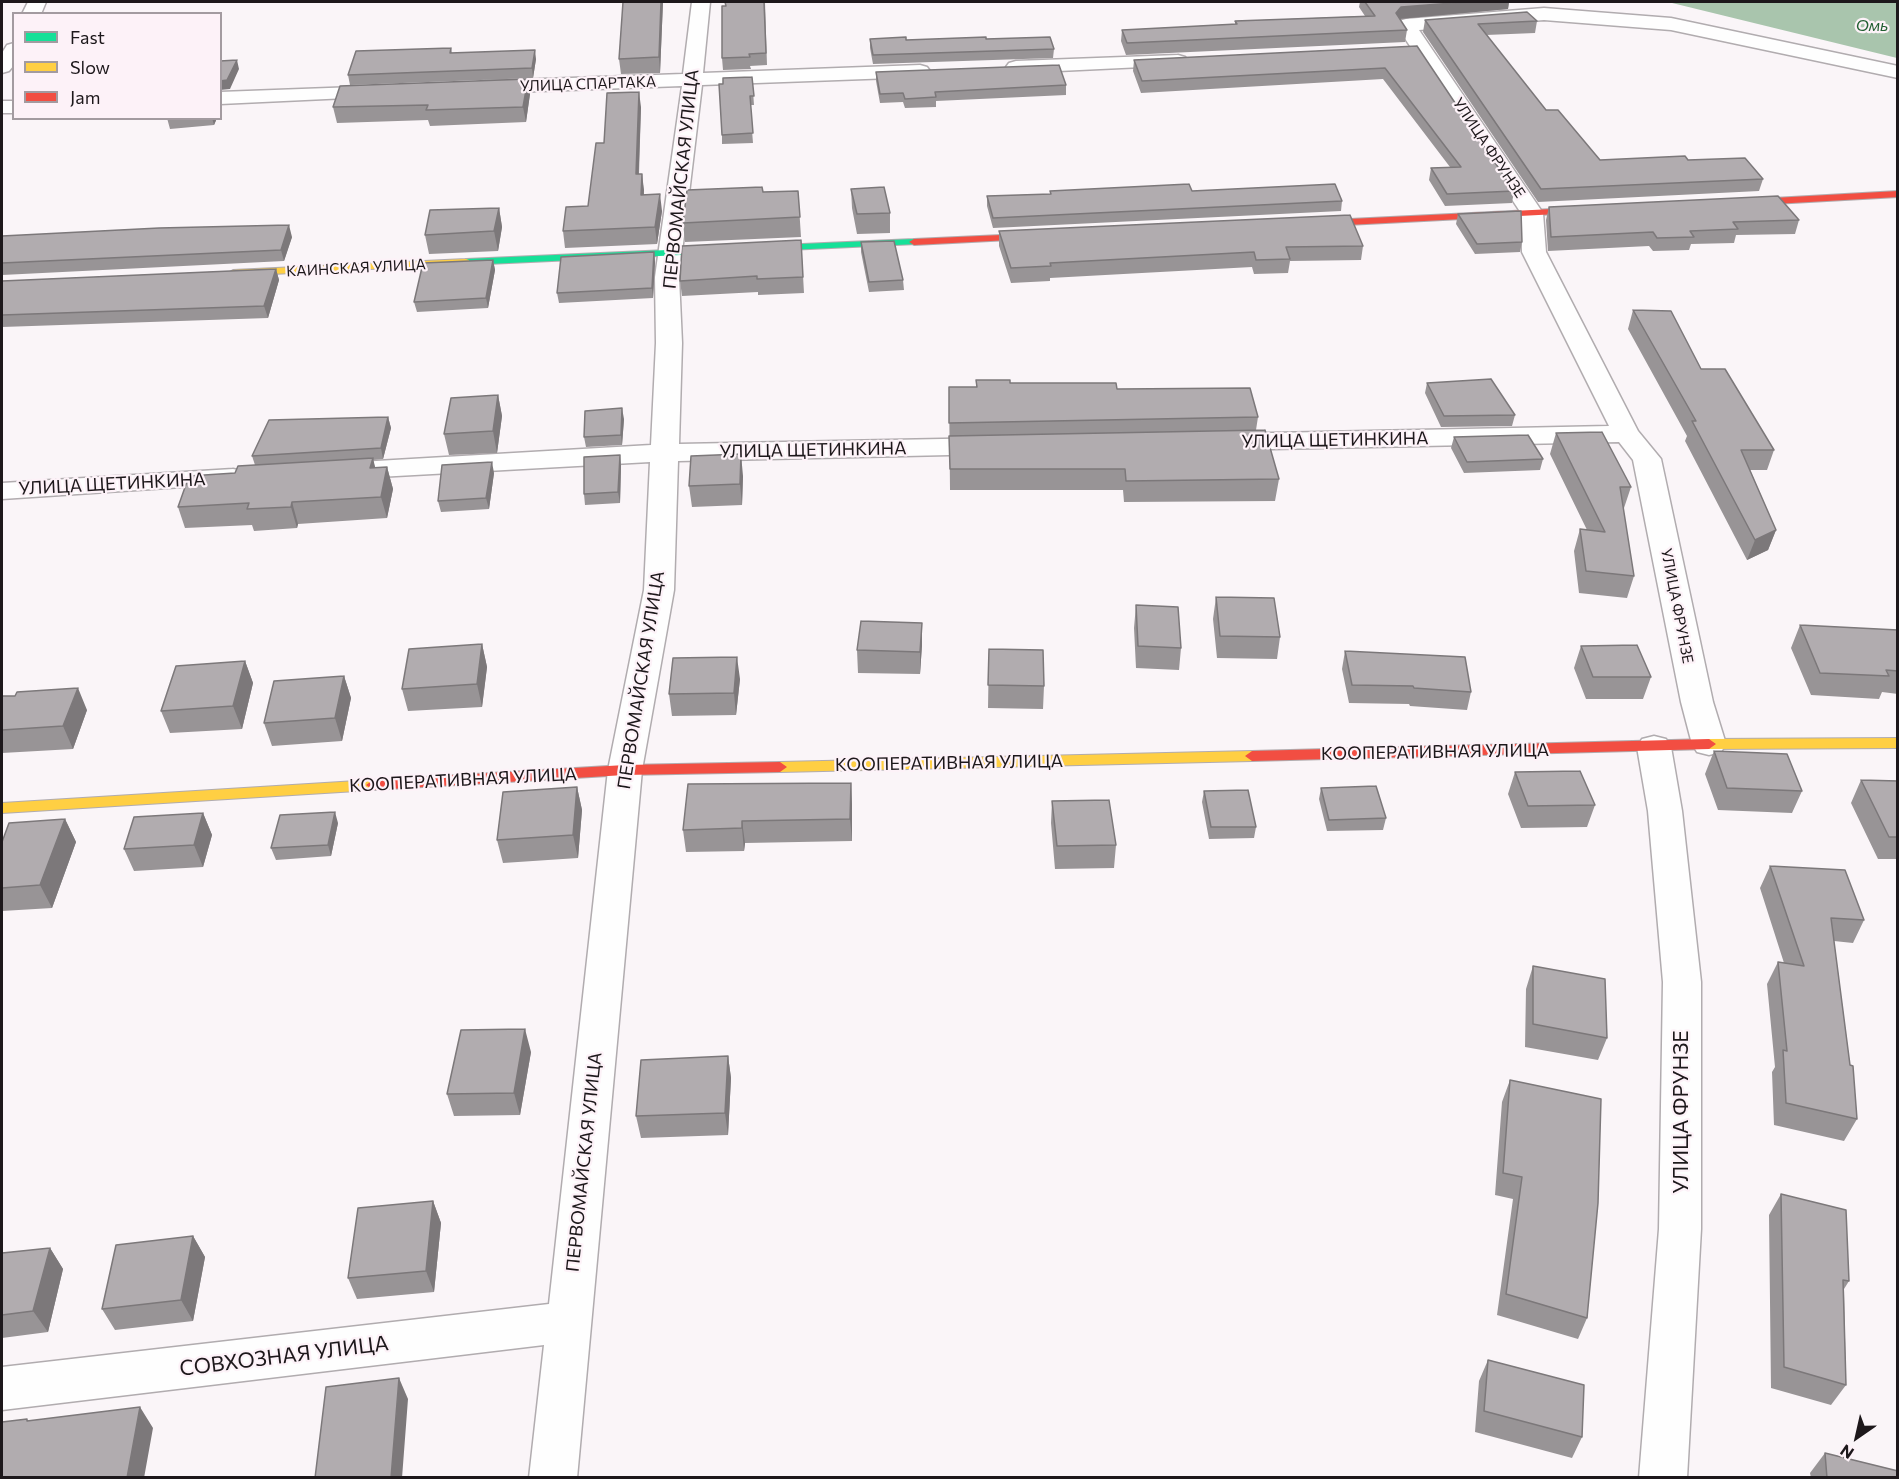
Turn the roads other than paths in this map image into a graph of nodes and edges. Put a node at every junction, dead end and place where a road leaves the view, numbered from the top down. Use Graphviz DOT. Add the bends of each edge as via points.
graph roads {
  1 [pos="701,2"];
  2 [pos="1422,49"];
  3 [pos="1398,50"];
  4 [pos="12,52"];
  5 [pos="1198,61"];
  6 [pos="2,67"];
  7 [pos="998,68"];
  8 [pos="939,70"];
  9 [pos="1898,72"];
  10 [pos="692,80"];
  11 [pos="465,88"];
  12 [pos="407,91"];
  13 [pos="222,98"];
  14 [pos="1898,194"];
  15 [pos="1721,203"];
  16 [pos="1603,209"];
  17 [pos="1532,213"];
  18 [pos="1293,224"];
  19 [pos="1053,236"];
  20 [pos="670,254"];
  21 [pos="216,274"];
  22 [pos="1626,434"];
  23 [pos="1198,442"];
  24 [pos="1020,446"];
  25 [pos="664,453"];
  26 [pos="321,472"];
  27 [pos="262,476"];
  28 [pos="2,491"];
  29 [pos="1898,743"];
  30 [pos="1709,744"];
  31 [pos="1654,747"];
  32 [pos="625,770"];
  33 [pos="2,808"];
  34 [pos="567,1322"];
  35 [pos="2,1389"];
  36 [pos="553,1478"];
  37 [pos="1664,1478"];
  1 -- 10 [label="street, ПЕРВОМАЙСКАЯ УЛИЦА"];
  2 -- 3 [label="street"];
  2 -- 9 [label="street, УЛИЦА ФРУНЗЕ" via="1406,25 1544,14 1671,24"];
  2 -- 17 [label="street, УЛИЦА ФРУНЗЕ"];
  4 -- 6 [label="street"];
  5 -- 7 [label="street"];
  8 -- 10 [label="street, УЛИЦА СПАРТАКА"];
  10 -- 11 [label="street, УЛИЦА СПАРТАКА"];
  10 -- 20 [label="street, ПЕРВОМАЙСКАЯ УЛИЦА"];
  12 -- 13 [label="street"];
  14 -- 15 [label="main road"];
  16 -- 17 [label="main road"];
  17 -- 18 [label="main road"];
  17 -- 22 [label="street, УЛИЦА ФРУНЗЕ" via="1534,252"];
  19 -- 20 [label="main road, КАИНСКАЯ УЛИЦА"];
  20 -- 21 [label="main road, КАИНСКАЯ УЛИЦА"];
  20 -- 25 [label="street, ПЕРВОМАЙСКАЯ УЛИЦА"];
  22 -- 23 [label="street, УЛИЦА ЩЕТИНКИНА"];
  22 -- 30 [label="street, УЛИЦА ФРУНЗЕ" via="1647,459 1696,702"];
  24 -- 25 [label="street, УЛИЦА ЩЕТИНКИНА"];
  25 -- 26 [label="street, УЛИЦА ЩЕТИНКИНА"];
  25 -- 32 [label="street, ПЕРВОМАЙСКАЯ УЛИЦА" via="659,590"];
  27 -- 28 [label="street, УЛИЦА ЩЕТИНКИНА"];
  29 -- 30 [label="main road, КООПЕРАТИВНАЯ УЛИЦА"];
  30 -- 31 [label="main road, КООПЕРАТИВНАЯ УЛИЦА"];
  31 -- 32 [label="main road, КООПЕРАТИВНАЯ УЛИЦА"];
  31 -- 37 [label="street, УЛИЦА ФРУНЗЕ" via="1665,811 1682,982 1680,1229"];
  32 -- 33 [label="main road, КООПЕРАТИВНАЯ УЛИЦА"];
  32 -- 34 [label="street, ПЕРВОМАЙСКАЯ УЛИЦА"];
  34 -- 35 [label="street, СОВХОЗНАЯ УЛИЦА"];
  34 -- 36 [label="street, ПЕРВОМАЙСКАЯ УЛИЦА"];
}
